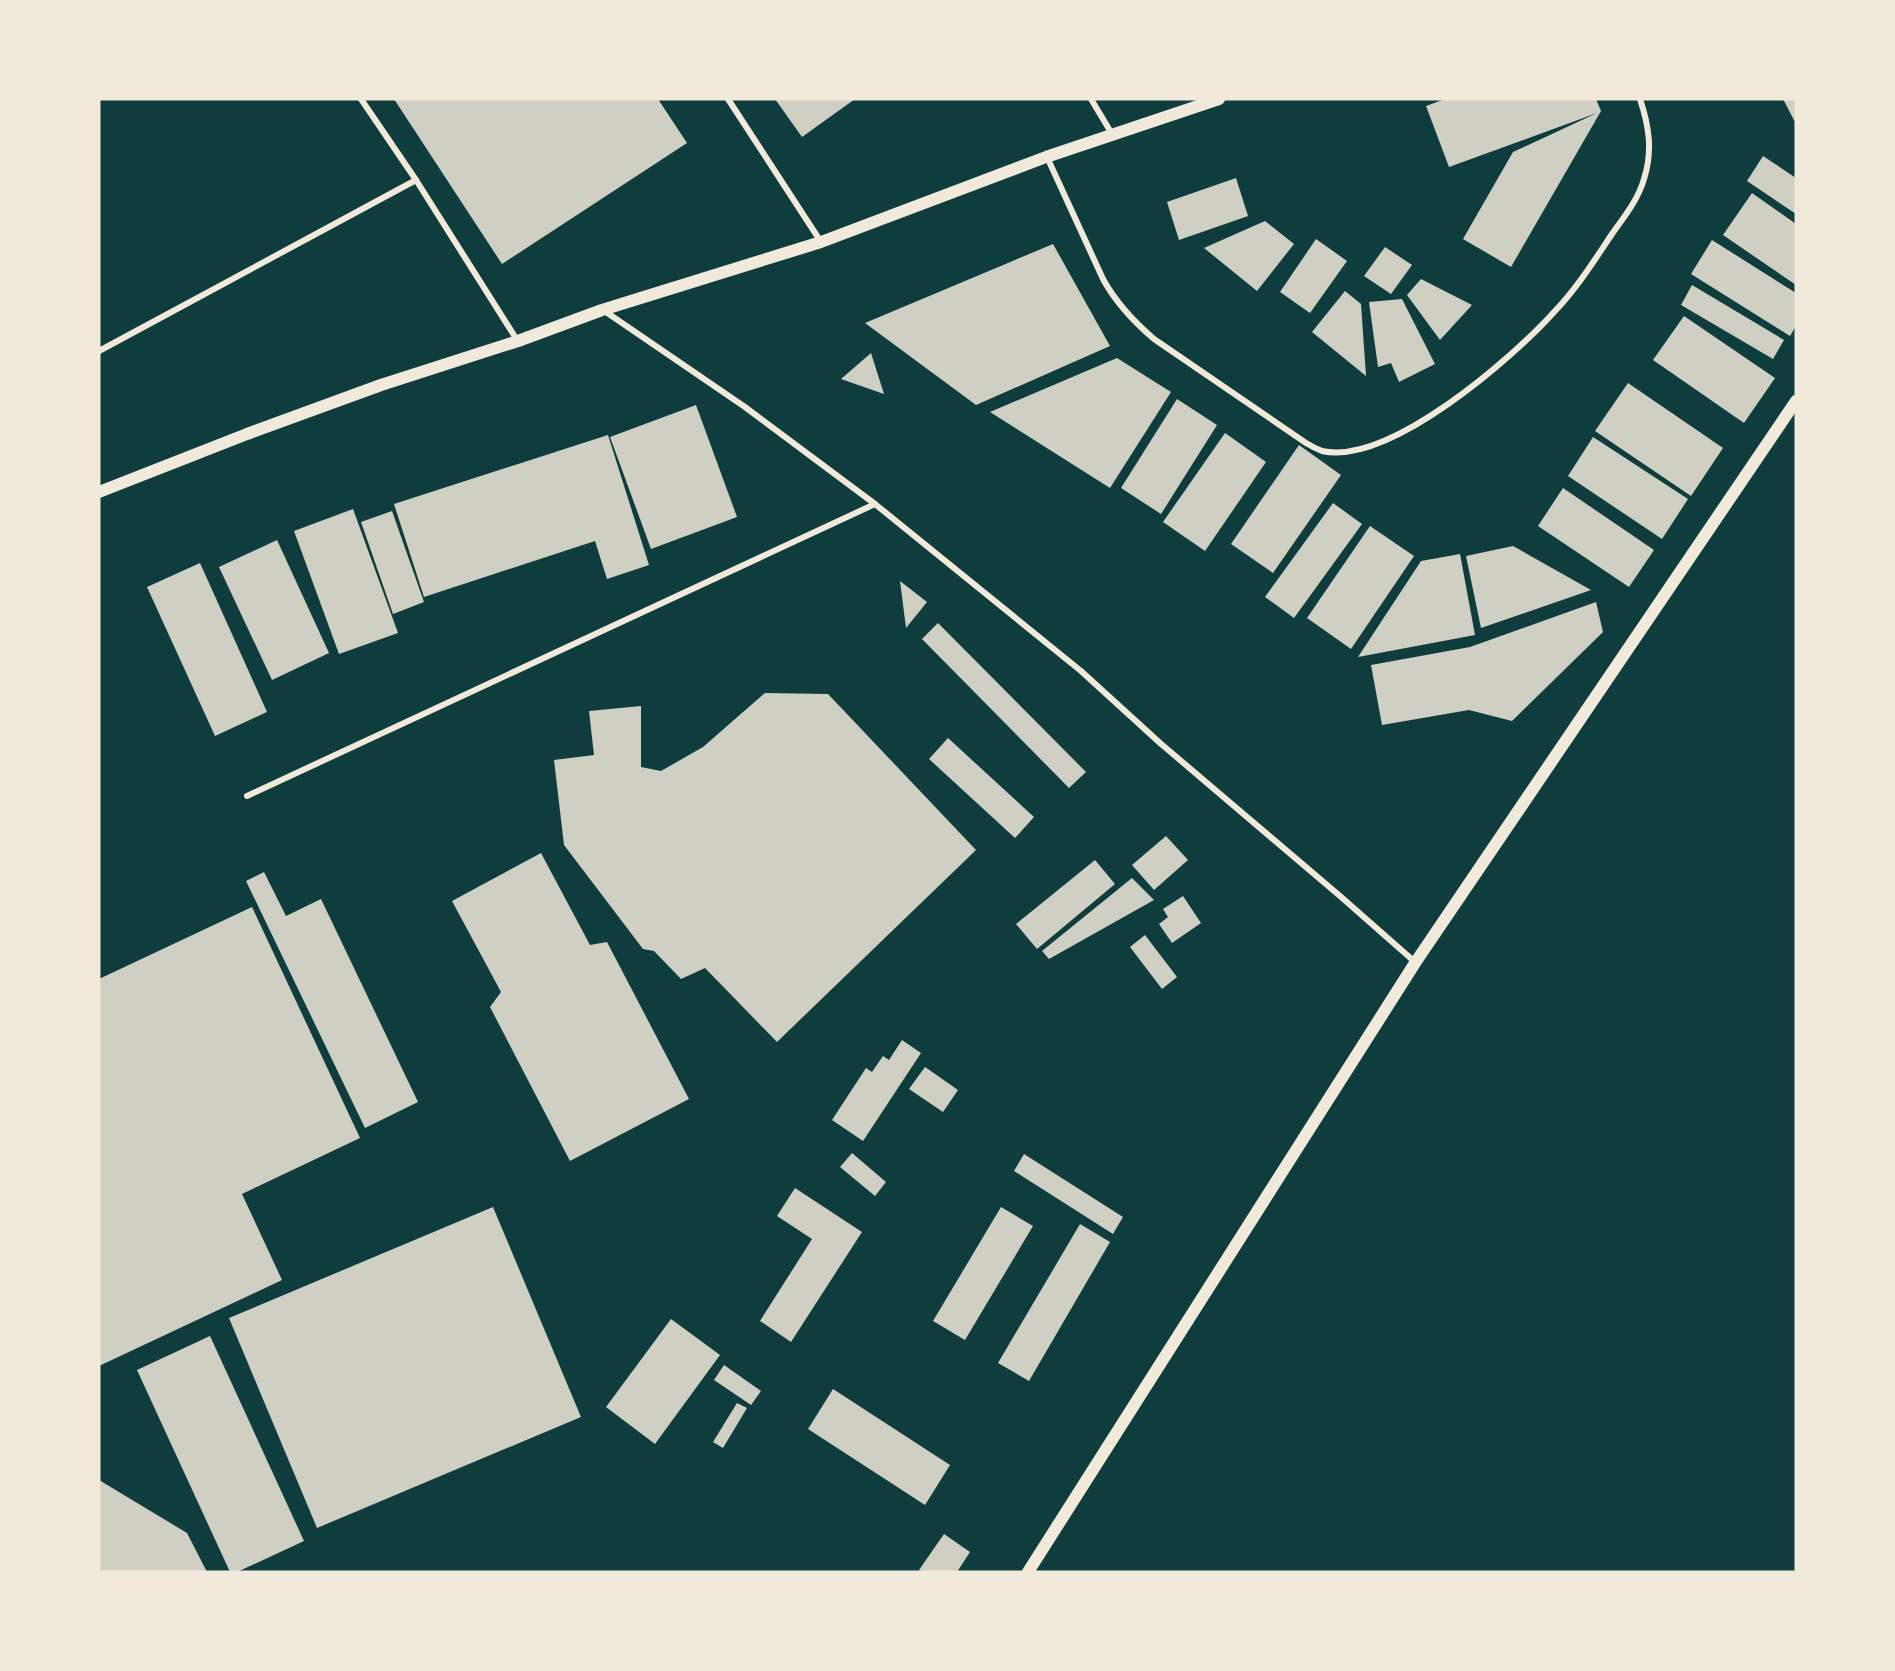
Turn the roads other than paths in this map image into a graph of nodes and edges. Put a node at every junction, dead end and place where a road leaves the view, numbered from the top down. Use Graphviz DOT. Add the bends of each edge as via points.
graph roads {
  1 [pos="361,99"];
  2 [pos="728,99"];
  3 [pos="1090,99"];
  4 [pos="1219,99"];
  5 [pos="1640,99"];
  6 [pos="1113,135"];
  7 [pos="1046,157"];
  8 [pos="416,180"];
  9 [pos="821,242"];
  10 [pos="603,310"];
  11 [pos="518,341"];
  12 [pos="99,351"];
  13 [pos="1796,401"];
  14 [pos="99,492"];
  15 [pos="875,504"];
  16 [pos="247,796"];
  17 [pos="1415,963"];
  18 [pos="1029,1572"];
  1 -- 8 [label="street"];
  2 -- 9 [label="street"];
  3 -- 6 [label="street"];
  4 -- 6 [label="main road"];
  5 -- 7 [label="street" via="1650,142 1649,161 1639,193 1557,310 1490,374 1450,403 1384,441 1338,452 1322,451 1306,443 1137,325 1103,279"];
  6 -- 7 [label="main road"];
  7 -- 9 [label="main road"];
  8 -- 11 [label="street"];
  8 -- 12 [label="street"];
  9 -- 10 [label="main road"];
  10 -- 11 [label="main road"];
  10 -- 15 [label="street" via="745,407"];
  11 -- 14 [label="main road" via="269,425"];
  13 -- 17 [label="main road"];
  15 -- 16 [label="street"];
  15 -- 17 [label="street" via="1081,671"];
  17 -- 18 [label="main road"];
}
